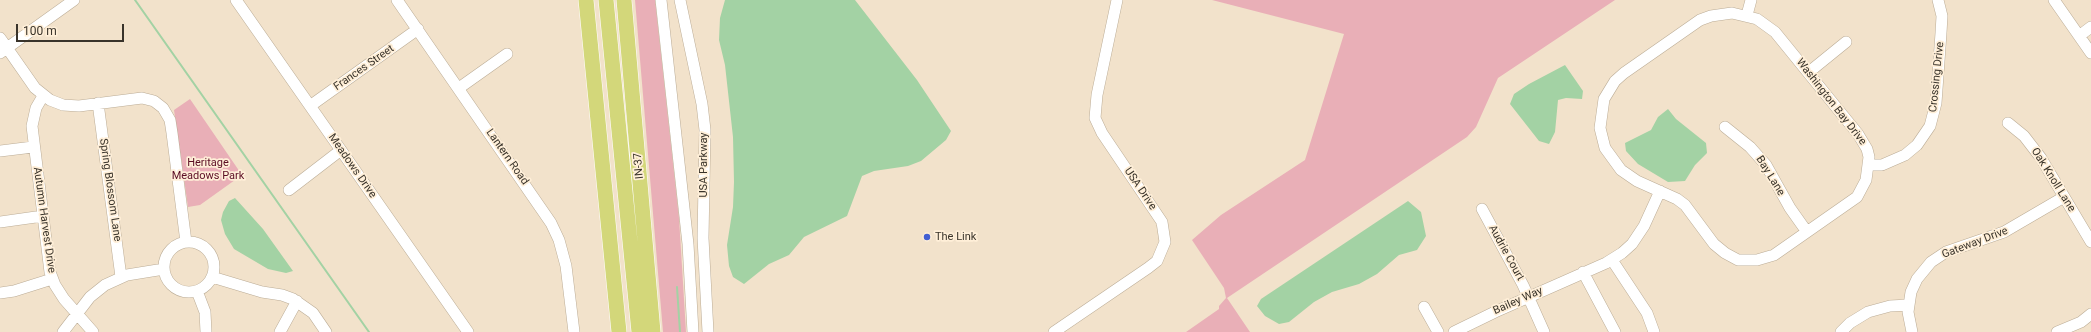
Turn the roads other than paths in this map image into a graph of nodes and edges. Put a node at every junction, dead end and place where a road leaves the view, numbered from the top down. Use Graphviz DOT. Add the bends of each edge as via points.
graph roads {
  1 [pos="74,0"];
  2 [pos="236,0"];
  3 [pos="397,0"];
  4 [pos="586,0"];
  5 [pos="606,0"];
  6 [pos="624,0"];
  7 [pos="661,0"];
  8 [pos="680,0"];
  9 [pos="1117,0"];
  10 [pos="1751,0"];
  11 [pos="1938,0"];
  12 [pos="2054,0"];
  13 [pos="1747,15"];
  14 [pos="2091,27"];
  15 [pos="418,30"];
  16 [pos="2079,36"];
  17 [pos="0,38"];
  18 [pos="1846,42"];
  19 [pos="3,50"];
  20 [pos="2091,53"];
  21 [pos="508,54"];
  22 [pos="1809,72"];
  23 [pos="459,88"];
  24 [pos="43,96"];
  25 [pos="98,103"];
  26 [pos="310,106"];
  27 [pos="2008,123"];
  28 [pos="1725,127"];
  29 [pos="33,147"];
  30 [pos="341,150"];
  31 [pos="0,151"];
  32 [pos="1869,165"];
  33 [pos="288,190"];
  34 [pos="1660,191"];
  35 [pos="2064,197"];
  36 [pos="1482,209"];
  37 [pos="43,216"];
  38 [pos="0,222"];
  39 [pos="1807,232"];
  40 [pos="186,242"];
  41 [pos="2091,242"];
  42 [pos="1612,260"];
  43 [pos="164,269"];
  44 [pos="1583,272"];
  45 [pos="122,277"];
  46 [pos="212,277"];
  47 [pos="52,279"];
  48 [pos="197,291"];
  49 [pos="0,293"];
  50 [pos="1528,296"];
  51 [pos="297,301"];
  52 [pos="1909,305"];
  53 [pos="1424,307"];
  54 [pos="77,314"];
  55 [pos="2091,314"];
  56 [pos="63,332"];
  57 [pos="93,332"];
  58 [pos="206,332"];
  59 [pos="280,332"];
  60 [pos="326,332"];
  61 [pos="468,332"];
  62 [pos="574,332"];
  63 [pos="619,332"];
  64 [pos="639,332"];
  65 [pos="653,332"];
  66 [pos="693,332"];
  67 [pos="708,332"];
  68 [pos="1054,332"];
  69 [pos="1438,332"];
  70 [pos="1454,332"];
  71 [pos="1544,332"];
  72 [pos="1615,332"];
  73 [pos="1654,332"];
  74 [pos="1841,332"];
  75 [pos="1912,332"];
  76 [pos="2057,332"];
  1 -- 19 [label="street"];
  2 -- 26 [label="street, Meadows Drive"];
  3 -- 15 [label="street, Lantern Road"];
  4 -- 63 [label="highway"];
  5 -- 64 [label="highway"];
  6 -- 65 [label="highway, IN-37"];
  7 -- 66 [label="street, USA Parkway" via="688,244"];
  8 -- 67 [label="street, USA Parkway" via="705,130 703,238"];
  9 -- 68 [label="street, USA Drive" via="1097,95 1095,118 1102,133 1162,222 1165,242 1156,260 1148,268"];
  10 -- 13 [label="street"];
  11 -- 32 [label="street, Crossing Drive" via="1942,28 1936,103 1930,126 1917,145 1905,155 1882,165"];
  12 -- 16 [label="street"];
  13 -- 22 [label="street, Washington Bay Drive" via="1776,32"];
  13 -- 34 [label="street, Washington Bay Drive" via="1721,14 1691,25 1624,73 1615,81 1604,99 1600,128 1610,157 1628,176"];
  14 -- 16 [label="street"];
  15 -- 23 [label="street, Lantern Road"];
  15 -- 26 [label="street, Frances Street"];
  16 -- 20 [label="street"];
  17 -- 19 [label="street"];
  18 -- 22 [label="street"];
  19 -- 24 [label="street"];
  21 -- 23 [label="street"];
  22 -- 32 [label="street, Washington Bay Drive" via="1863,141 1868,152"];
  23 -- 62 [label="street, Lantern Road" via="556,231 566,266"];
  24 -- 25 [label="street" via="63,105"];
  24 -- 29 [label="street, Autumn Harvest Drive" via="32,120"];
  25 -- 40 [label="street" via="142,98 154,101 166,112 172,133"];
  25 -- 45 [label="street, Spring Blossom Lane"];
  26 -- 30 [label="street, Meadows Drive"];
  27 -- 35 [label="street, Oak Knoll Lane" via="2032,146"];
  28 -- 39 [label="street, Bay Lane" via="1750,147 1766,165"];
  29 -- 31 [label="street"];
  29 -- 37 [label="street, Autumn Harvest Drive"];
  30 -- 33 [label="street"];
  30 -- 61 [label="street, Meadows Drive"];
  32 -- 39 [label="street, Washington Bay Drive" via="1866,180 1857,197"];
  34 -- 39 [label="street, Washington Bay Drive" via="1685,205 1714,244 1738,260 1766,259"];
  34 -- 42 [label="street, Bailey Way" via="1644,226 1632,244"];
  35 -- 41 [label="street, Oak Knoll Lane"];
  35 -- 52 [label="street, Gateway Drive" via="2004,232 1938,257 1924,268 1917,279"];
  36 -- 50 [label="street, Audrie Court"];
  37 -- 38 [label="street"];
  37 -- 47 [label="street, Autumn Harvest Drive"];
  40 -- 43 [label="street" via="169,252"];
  40 -- 46 [label="street" via="200,245 210,254 214,267"];
  42 -- 44 [label="street, Bailey Way"];
  42 -- 73 [label="street" via="1647,313"];
  43 -- 45 [label="street"];
  43 -- 48 [label="street" via="169,282 175,288 183,292"];
  44 -- 50 [label="street, Bailey Way"];
  44 -- 72 [label="street"];
  45 -- 54 [label="street" via="96,292"];
  46 -- 48 [label="street" via="208,284"];
  46 -- 51 [label="street"];
  47 -- 49 [label="street"];
  47 -- 54 [label="street, Autumn Harvest Drive"];
  48 -- 58 [label="street" via="205,312"];
  50 -- 70 [label="street, Bailey Way"];
  50 -- 71 [label="street, Audrie Court"];
  51 -- 59 [label="street"];
  51 -- 60 [label="street" via="313,313"];
  52 -- 74 [label="street" via="1890,306 1868,312"];
  52 -- 75 [label="street, Gateway Drive"];
  53 -- 69 [label="street"];
  54 -- 56 [label="street"];
  54 -- 57 [label="street, Autumn Harvest Drive"];
  55 -- 76 [label="street" via="2081,322"];
}
